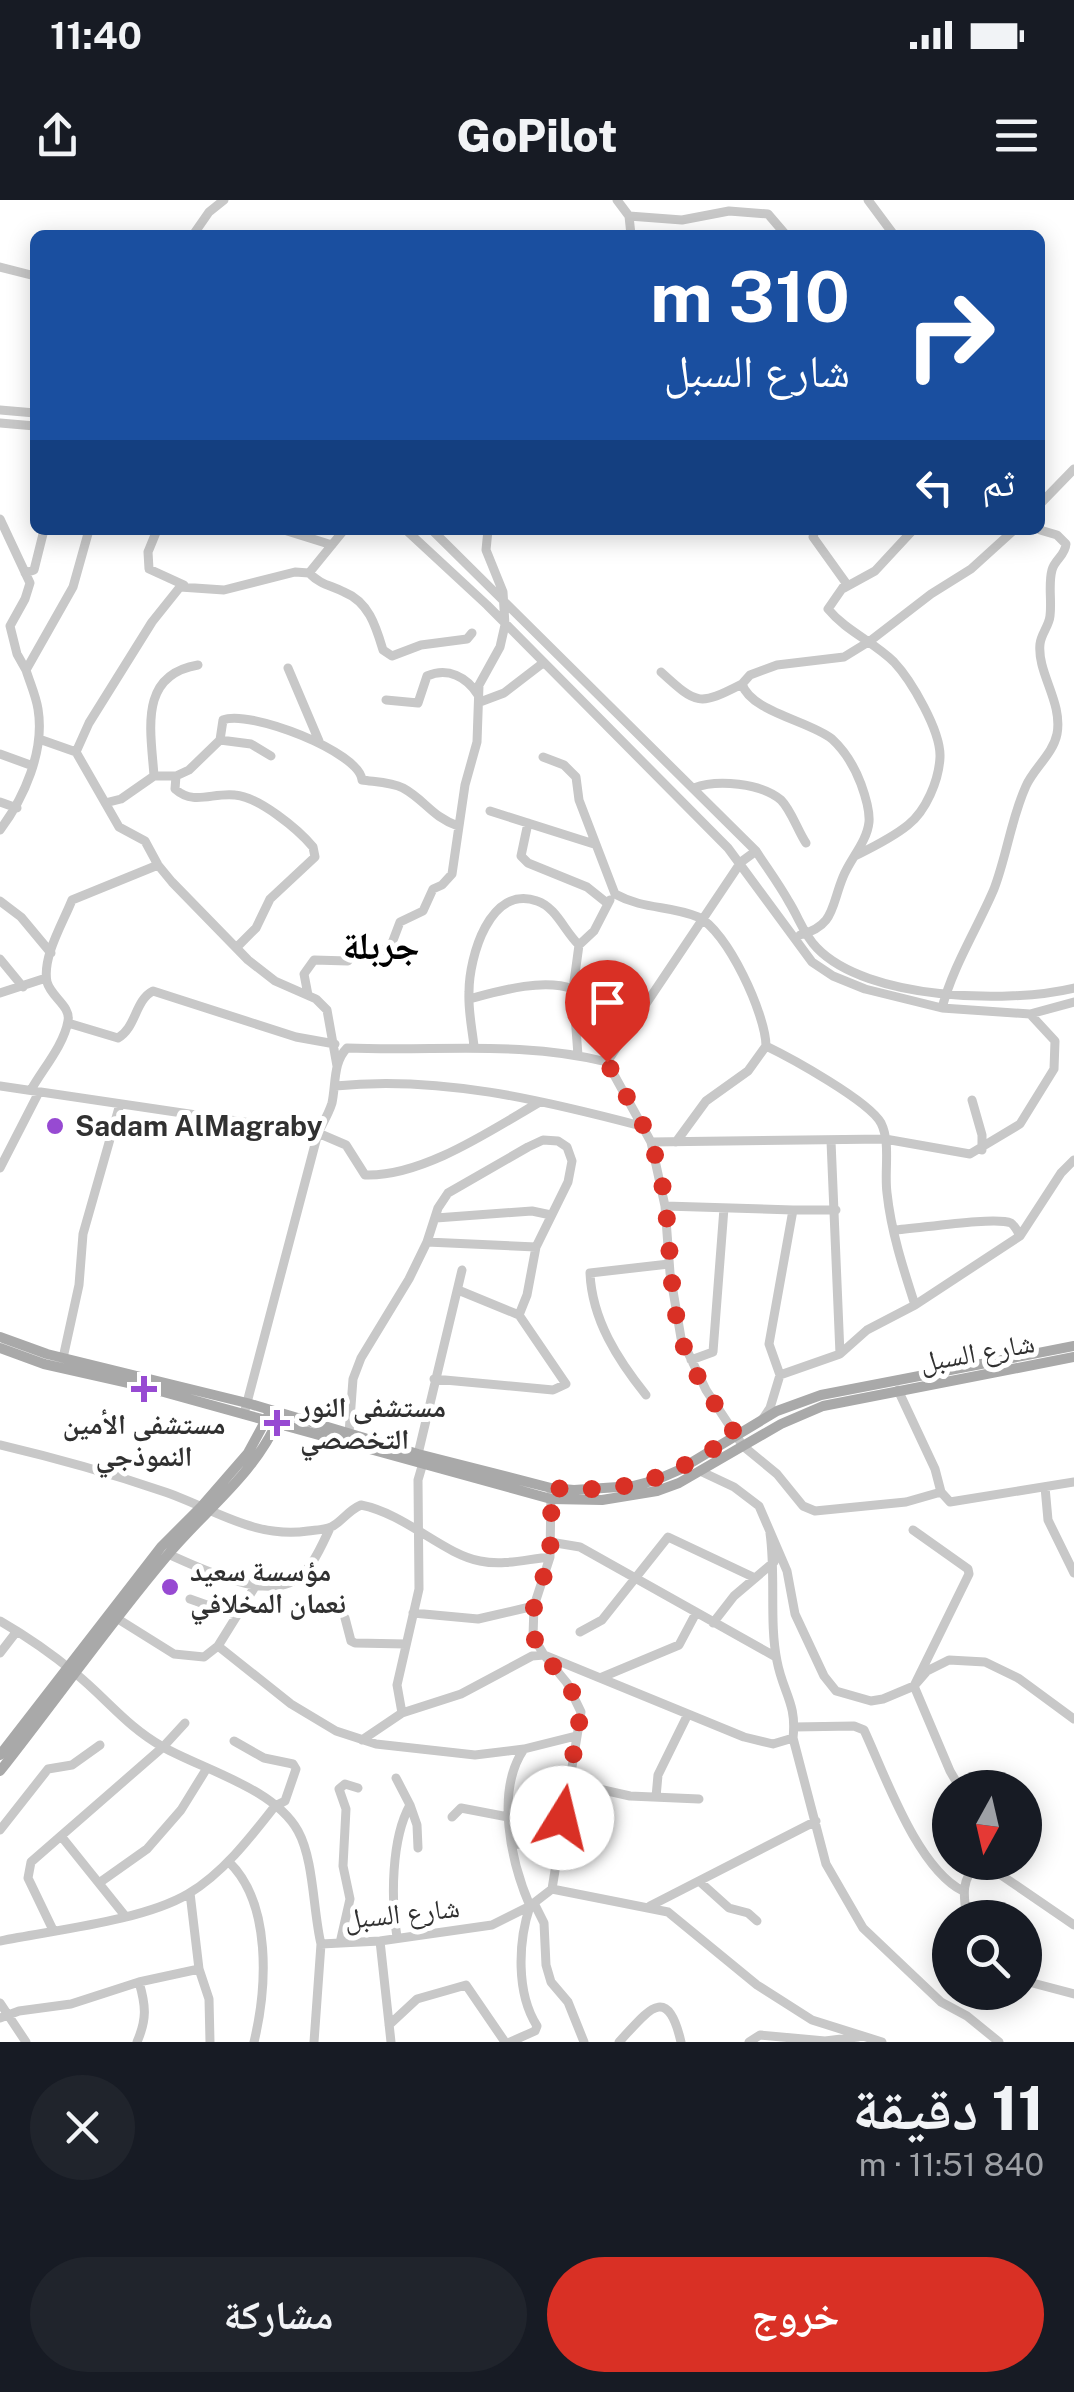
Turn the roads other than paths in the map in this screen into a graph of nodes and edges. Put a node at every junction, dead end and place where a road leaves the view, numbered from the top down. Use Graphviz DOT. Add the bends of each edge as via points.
graph roads {
  1 [pos="224,200"];
  2 [pos="617,200"];
  3 [pos="868,200"];
  4 [pos="630,216"];
  5 [pos="196,230"];
  6 [pos="631,230"];
  7 [pos="782,230"];
  8 [pos="890,230"];
  9 [pos="0,268"];
  10 [pos="30,275"];
  11 [pos="0,410"];
  12 [pos="30,413"];
  13 [pos="0,422"];
  14 [pos="30,426"];
  15 [pos="1074,469"];
  16 [pos="1045,499"];
  17 [pos="0,519"];
  18 [pos="1045,531"];
  19 [pos="43,535"];
  20 [pos="88,535"];
  21 [pos="155,535"];
  22 [pos="300,535"];
  23 [pos="340,535"];
  24 [pos="412,535"];
  25 [pos="437,535"];
  26 [pos="488,535"];
  27 [pos="813,535"];
  28 [pos="908,535"];
  29 [pos="1008,535"];
  30 [pos="5,543"];
  31 [pos="332,545"];
  32 [pos="25,573"];
  33 [pos="310,573"];
  34 [pos="184,585"];
  35 [pos="844,588"];
  36 [pos="505,606"];
  37 [pos="505,625"];
  38 [pos="472,634"];
  39 [pos="870,642"];
  40 [pos="543,663"];
  41 [pos="198,666"];
  42 [pos="288,668"];
  43 [pos="26,670"];
  44 [pos="661,672"];
  45 [pos="742,684"];
  46 [pos="479,698"];
  47 [pos="386,700"];
  48 [pos="39,739"];
  49 [pos="220,740"];
  50 [pos="320,743"];
  51 [pos="76,752"];
  52 [pos="0,754"];
  53 [pos="271,756"];
  54 [pos="543,757"];
  55 [pos="32,766"];
  56 [pos="154,776"];
  57 [pos="176,776"];
  58 [pos="694,788"];
  59 [pos="0,802"];
  60 [pos="105,803"];
  61 [pos="16,808"];
  62 [pos="490,811"];
  63 [pos="528,823"];
  64 [pos="458,826"];
  65 [pos="0,830"];
  66 [pos="806,843"];
  67 [pos="594,844"];
  68 [pos="756,850"];
  69 [pos="854,857"];
  70 [pos="741,862"];
  71 [pos="158,865"];
  72 [pos="615,894"];
  73 [pos="0,901"];
  74 [pos="607,903"];
  75 [pos="702,918"];
  76 [pos="805,934"];
  77 [pos="793,937"];
  78 [pos="579,945"];
  79 [pos="237,948"];
  80 [pos="51,954"];
  81 [pos="0,959"];
  82 [pos="46,978"];
  83 [pos="22,988"];
  84 [pos="1074,988"];
  85 [pos="573,989"];
  86 [pos="0,993"];
  87 [pos="946,993"];
  88 [pos="308,995"];
  89 [pos="469,999"];
  90 [pos="1074,1002"];
  91 [pos="942,1008"];
  92 [pos="1030,1014"];
  93 [pos="68,1024"];
  94 [pos="335,1044"];
  95 [pos="474,1046"];
  96 [pos="766,1046"];
  97 [pos="578,1054"];
  98 [pos="607,1062"];
  99 [pos="337,1068"];
  100 [pos="0,1086"];
  101 [pos="335,1086"];
  102 [pos="35,1091"];
  103 [pos="972,1100"];
  104 [pos="538,1103"];
  105 [pos="120,1104"];
  106 [pos="642,1126"];
  107 [pos="318,1133"];
  108 [pos="0,1140"];
  109 [pos="14,1140"];
  110 [pos="885,1140"];
  111 [pos="831,1141"];
  112 [pos="651,1142"];
  113 [pos="676,1142"];
  114 [pos="982,1150"];
  115 [pos="1074,1160"];
  116 [pos="0,1168"];
  117 [pos="1074,1171"];
  118 [pos="1061,1173"];
  119 [pos="665,1206"];
  120 [pos="724,1208"];
  121 [pos="793,1210"];
  122 [pos="836,1210"];
  123 [pos="551,1215"];
  124 [pos="436,1218"];
  125 [pos="894,1230"];
  126 [pos="1020,1236"];
  127 [pos="427,1242"];
  128 [pos="536,1247"];
  129 [pos="669,1264"];
  130 [pos="462,1270"];
  131 [pos="458,1290"];
  132 [pos="915,1305"];
  133 [pos="519,1315"];
  134 [pos="0,1337"];
  135 [pos="1074,1346"];
  136 [pos="0,1348"];
  137 [pos="840,1354"];
  138 [pos="1074,1357"];
  139 [pos="64,1358"];
  140 [pos="691,1360"];
  141 [pos="780,1375"];
  142 [pos="434,1379"];
  143 [pos="898,1390"];
  144 [pos="646,1395"];
  145 [pos="246,1408"];
  146 [pos="273,1418"];
  147 [pos="760,1422"];
  148 [pos="348,1433"];
  149 [pos="739,1440"];
  150 [pos="0,1446"];
  151 [pos="421,1459"];
  152 [pos="700,1471"];
  153 [pos="1074,1482"];
  154 [pos="1045,1487"];
  155 [pos="941,1492"];
  156 [pos="551,1494"];
  157 [pos="206,1510"];
  158 [pos="330,1528"];
  159 [pos="418,1528"];
  160 [pos="913,1530"];
  161 [pos="770,1533"];
  162 [pos="550,1542"];
  163 [pos="168,1554"];
  164 [pos="550,1557"];
  165 [pos="774,1562"];
  166 [pos="1074,1573"];
  167 [pos="633,1578"];
  168 [pos="754,1578"];
  169 [pos="256,1585"];
  170 [pos="190,1599"];
  171 [pos="534,1606"];
  172 [pos="414,1613"];
  173 [pos="696,1613"];
  174 [pos="235,1615"];
  175 [pos="345,1618"];
  176 [pos="118,1619"];
  177 [pos="0,1620"];
  178 [pos="713,1623"];
  179 [pos="17,1631"];
  180 [pos="580,1632"];
  181 [pos="406,1644"];
  182 [pos="218,1646"];
  183 [pos="0,1653"];
  184 [pos="544,1656"];
  185 [pos="776,1658"];
  186 [pos="73,1671"];
  187 [pos="600,1678"];
  188 [pos="914,1686"];
  189 [pos="402,1713"];
  190 [pos="688,1714"];
  191 [pos="1074,1719"];
  192 [pos="185,1722"];
  193 [pos="794,1732"];
  194 [pos="576,1736"];
  195 [pos="234,1740"];
  196 [pos="362,1740"];
  197 [pos="100,1745"];
  198 [pos="163,1747"];
  199 [pos="524,1749"];
  200 [pos="0,1754"];
  201 [pos="207,1768"];
  202 [pos="950,1770"];
  203 [pos="0,1771"];
  204 [pos="396,1778"];
  205 [pos="568,1782"];
  206 [pos="358,1788"];
  207 [pos="656,1797"];
  208 [pos="699,1799"];
  209 [pos="410,1805"];
  210 [pos="275,1806"];
  211 [pos="452,1817"];
  212 [pos="508,1817"];
  213 [pos="816,1821"];
  214 [pos="0,1830"];
  215 [pos="61,1836"];
  216 [pos="513,1844"];
  217 [pos="558,1845"];
  218 [pos="418,1848"];
  219 [pos="228,1862"];
  220 [pos="965,1880"];
  221 [pos="1007,1880"];
  222 [pos="700,1881"];
  223 [pos="99,1883"];
  224 [pos="552,1889"];
  225 [pos="963,1891"];
  226 [pos="190,1893"];
  227 [pos="964,1900"];
  228 [pos="532,1905"];
  229 [pos="650,1906"];
  230 [pos="126,1917"];
  231 [pos="757,1921"];
  232 [pos="1074,1924"];
  233 [pos="53,1930"];
  234 [pos="397,1938"];
  235 [pos="0,1941"];
  236 [pos="380,1941"];
  237 [pos="321,1944"];
  238 [pos="340,1944"];
  239 [pos="198,1969"];
  240 [pos="138,1982"];
  241 [pos="1042,1986"];
  242 [pos="1074,1994"];
  243 [pos="0,2004"];
  244 [pos="3,2016"];
  245 [pos="812,2020"];
  246 [pos="389,2025"];
  247 [pos="861,2036"];
  248 [pos="798,2037"];
  249 [pos="534,2038"];
  250 [pos="26,2042"];
  251 [pos="138,2042"];
  252 [pos="210,2042"];
  253 [pos="254,2042"];
  254 [pos="314,2042"];
  255 [pos="392,2042"];
  256 [pos="507,2042"];
  257 [pos="584,2042"];
  258 [pos="620,2042"];
  259 [pos="681,2042"];
  260 [pos="749,2042"];
  261 [pos="882,2042"];
  262 [pos="999,2042"];
  1 -- 5 [label="street"];
  2 -- 4 [label="street"];
  3 -- 8 [label="street"];
  4 -- 6 [label="street"];
  4 -- 7 [label="street" via="768,214"];
  9 -- 10 [label="street"];
  11 -- 12 [label="street"];
  13 -- 14 [label="street"];
  15 -- 16 [label="street"];
  17 -- 30 [label="street"];
  18 -- 87 [label="street" via="1066,544 1051,573 1050,617 1040,640 1057,734 1016,808 995,886"];
  19 -- 32 [label="street" via="34,570"];
  20 -- 43 [label="street" via="73,587"];
  21 -- 34 [label="street" via="149,569"];
  22 -- 31 [label="street"];
  23 -- 31 [label="street"];
  24 -- 37 [label="street"];
  25 -- 36 [label="street"];
  26 -- 36 [label="street" via="486,550"];
  27 -- 35 [label="street"];
  28 -- 35 [label="street" via="875,571"];
  29 -- 39 [label="street"];
  30 -- 32 [label="street"];
  31 -- 33 [label="street"];
  32 -- 43 [label="street" via="29,591 10,631"];
  33 -- 34 [label="street" via="224,590"];
  33 -- 38 [label="street" via="321,585 356,598 392,656"];
  34 -- 51 [label="street" via="152,622"];
  35 -- 39 [label="street" via="828,610"];
  36 -- 37 [label="street"];
  36 -- 58 [label="street"];
  37 -- 40 [label="street"];
  37 -- 46 [label="street"];
  39 -- 45 [label="street" via="844,657 777,665"];
  39 -- 69 [label="street" via="896,664 918,697 941,756 934,785 910,824"];
  40 -- 46 [label="street" via="504,693"];
  40 -- 70 [label="street"];
  41 -- 56 [label="street" via="170,674 159,690 152,708"];
  42 -- 50 [label="street"];
  43 -- 48 [label="street"];
  44 -- 45 [label="street" via="697,700"];
  45 -- 69 [label="street" via="752,698 830,738 854,767 869,821"];
  46 -- 47 [label="street" via="470,681 436,672 428,676 418,704"];
  46 -- 64 [label="street" via="477,742"];
  48 -- 51 [label="street"];
  48 -- 55 [label="street"];
  49 -- 50 [label="street" via="223,720 231,716"];
  49 -- 53 [label="street" via="251,744"];
  49 -- 57 [label="street"];
  50 -- 64 [label="street" via="359,770 362,780 398,786"];
  51 -- 60 [label="street"];
  52 -- 55 [label="street"];
  54 -- 67 [label="street" via="576,777"];
  55 -- 61 [label="street"];
  56 -- 57 [label="street"];
  56 -- 60 [label="street"];
  57 -- 79 [label="street" via="175,789 194,799 235,794 254,800 312,847 315,857 270,898"];
  58 -- 66 [label="street" via="720,781 766,793 782,801"];
  58 -- 68 [label="street"];
  59 -- 61 [label="street"];
  60 -- 71 [label="street" via="120,827 146,841"];
  61 -- 65 [label="street"];
  62 -- 63 [label="street"];
  63 -- 67 [label="street"];
  63 -- 74 [label="street" via="521,856"];
  64 -- 88 [label="street" via="452,874 433,889 423,911 400,922 389,950 360,945 348,961 314,960 304,974"];
  67 -- 72 [label="street"];
  68 -- 70 [label="street"];
  68 -- 76 [label="street"];
  69 -- 76 [label="street" via="829,918"];
  70 -- 75 [label="street"];
  70 -- 77 [label="street"];
  71 -- 79 [label="street"];
  71 -- 80 [label="street" via="72,900"];
  72 -- 74 [label="street"];
  72 -- 75 [label="street" via="636,905"];
  73 -- 80 [label="street"];
  74 -- 78 [label="street"];
  75 -- 96 [label="street" via="731,952"];
  75 -- 98 [label="street"];
  76 -- 77 [label="street"];
  76 -- 87 [label="street" via="836,965 882,982"];
  77 -- 91 [label="street" via="833,976"];
  78 -- 85 [label="street"];
  78 -- 89 [label="street" via="548,906 512,899 492,915 479,943"];
  79 -- 88 [label="street" via="275,981"];
  80 -- 82 [label="street"];
  81 -- 83 [label="street"];
  82 -- 83 [label="street"];
  82 -- 93 [label="street" via="68,1010"];
  83 -- 86 [label="street"];
  84 -- 87 [label="street" via="1000,998"];
  85 -- 89 [label="street" via="534,987"];
  85 -- 97 [label="street"];
  87 -- 91 [label="street"];
  88 -- 94 [label="street" via="326,1010"];
  89 -- 95 [label="street"];
  90 -- 92 [label="street"];
  91 -- 92 [label="street"];
  92 -- 114 [label="street" via="1055,1041 1054,1070 1020,1124"];
  93 -- 94 [label="street" via="118,1038 153,991"];
  93 -- 102 [label="street"];
  94 -- 99 [label="street"];
  95 -- 97 [label="street"];
  95 -- 99 [label="street" via="422,1052 348,1048"];
  96 -- 110 [label="street" via="864,1106 880,1122"];
  96 -- 113 [label="street" via="748,1070 706,1102"];
  97 -- 98 [label="street"];
  98 -- 106 [label="street"];
  99 -- 101 [label="street"];
  100 -- 102 [label="street"];
  101 -- 104 [label="street" via="447,1086"];
  101 -- 107 [label="street"];
  102 -- 105 [label="street"];
  102 -- 109 [label="street"];
  103 -- 114 [label="street"];
  104 -- 106 [label="street"];
  104 -- 107 [label="street" via="397,1173 365,1175 346,1146"];
  105 -- 107 [label="street"];
  105 -- 139 [label="street" via="83,1234"];
  106 -- 112 [label="street"];
  107 -- 145 [label="street"];
  108 -- 109 [label="street"];
  109 -- 116 [label="street"];
  110 -- 111 [label="street"];
  110 -- 114 [label="street" via="970,1154"];
  110 -- 125 [label="street"];
  111 -- 113 [label="street"];
  111 -- 122 [label="street"];
  112 -- 113 [label="street"];
  112 -- 119 [label="street"];
  115 -- 118 [label="street"];
  117 -- 118 [label="street"];
  118 -- 126 [label="street"];
  119 -- 120 [label="street"];
  119 -- 129 [label="street"];
  120 -- 121 [label="street"];
  120 -- 140 [label="street" via="713,1352"];
  121 -- 122 [label="street"];
  121 -- 141 [label="street" via="770,1344"];
  122 -- 137 [label="street"];
  123 -- 124 [label="street"];
  123 -- 124 [label="street" via="572,1161 558,1140 543,1140 448,1193"];
  123 -- 128 [label="street"];
  124 -- 127 [label="street"];
  125 -- 126 [label="street" via="1008,1222"];
  125 -- 132 [label="street"];
  126 -- 132 [label="street"];
  127 -- 128 [label="street"];
  127 -- 148 [label="street" via="361,1358"];
  128 -- 133 [label="street"];
  129 -- 140 [label="street" via="680,1338"];
  129 -- 144 [label="street" via="590,1273 618,1359"];
  130 -- 131 [label="street"];
  131 -- 133 [label="street"];
  131 -- 142 [label="street"];
  132 -- 137 [label="street" via="867,1330"];
  133 -- 142 [label="street" via="566,1384 554,1390"];
  134 -- 139 [label="main road, شارع السبل"];
  135 -- 147 [label="main road, شارع السبل" via="822,1394"];
  136 -- 145 [label="main road, شارع السبل" via="44,1364"];
  137 -- 141 [label="street"];
  138 -- 143 [label="main road, شارع السبل"];
  139 -- 145 [label="main road, شارع السبل"];
  140 -- 149 [label="street"];
  141 -- 147 [label="street"];
  142 -- 151 [label="street"];
  143 -- 149 [label="main road, شارع السبل" via="824,1406"];
  143 -- 155 [label="street"];
  145 -- 146 [label="main road, شارع السبل"];
  146 -- 148 [label="main road, شارع السبل"];
  146 -- 151 [label="main road, شارع السبل"];
  146 -- 157 [label="main road" via="256,1458"];
  147 -- 149 [label="main road, شارع السبل"];
  148 -- 151 [label="main road, شارع السبل"];
  149 -- 152 [label="main road, شارع السبل"];
  149 -- 155 [label="street" via="814,1512"];
  149 -- 156 [label="main road, شارع السبل" via="656,1480"];
  150 -- 157 [label="street" via="66,1461"];
  151 -- 156 [label="main road, شارع السبل"];
  151 -- 159 [label="street"];
  152 -- 156 [label="main road, شارع السبل" via="633,1498"];
  152 -- 161 [label="street" via="759,1506"];
  153 -- 154 [label="street"];
  154 -- 155 [label="street" via="950,1502"];
  154 -- 166 [label="street" via="1048,1520"];
  156 -- 162 [label="street"];
  157 -- 158 [label="street" via="254,1528"];
  157 -- 163 [label="main road"];
  157 -- 186 [label="main road" via="161,1547"];
  158 -- 159 [label="street" via="361,1506"];
  158 -- 169 [label="street" via="314,1562 289,1584"];
  159 -- 164 [label="street" via="476,1561"];
  159 -- 172 [label="street"];
  160 -- 188 [label="street" via="969,1574"];
  161 -- 165 [label="street"];
  161 -- 188 [label="street" via="787,1571 794,1614 836,1692 871,1701"];
  162 -- 164 [label="street"];
  162 -- 167 [label="street" via="580,1547"];
  163 -- 169 [label="street"];
  163 -- 176 [label="main road"];
  164 -- 171 [label="street"];
  165 -- 168 [label="street"];
  165 -- 185 [label="street"];
  167 -- 168 [label="street" via="668,1537"];
  167 -- 173 [label="street"];
  167 -- 180 [label="street" via="602,1620"];
  168 -- 178 [label="street"];
  169 -- 174 [label="street"];
  170 -- 174 [label="street"];
  171 -- 172 [label="street" via="478,1619"];
  171 -- 184 [label="street" via="533,1636"];
  172 -- 181 [label="street"];
  173 -- 178 [label="street"];
  173 -- 187 [label="street" via="679,1645"];
  174 -- 182 [label="street"];
  175 -- 181 [label="street" via="355,1644"];
  176 -- 182 [label="street" via="174,1654 204,1657"];
  176 -- 186 [label="main road"];
  177 -- 179 [label="street, شارع السبل"];
  178 -- 185 [label="street"];
  179 -- 183 [label="street"];
  179 -- 186 [label="street, شارع السبل"];
  181 -- 189 [label="street" via="397,1686"];
  182 -- 196 [label="street" via="290,1704"];
  184 -- 187 [label="street"];
  184 -- 189 [label="street"];
  184 -- 194 [label="street" via="568,1683 581,1712"];
  185 -- 193 [label="street" via="796,1715"];
  186 -- 198 [label="street, شارع السبل" via="120,1718"];
  186 -- 200 [label="main road"];
  186 -- 203 [label="main road"];
  187 -- 190 [label="street"];
  188 -- 191 [label="street" via="949,1660 985,1662"];
  188 -- 202 [label="street"];
  189 -- 196 [label="street"];
  190 -- 193 [label="street" via="773,1744"];
  190 -- 207 [label="street" via="658,1775"];
  192 -- 198 [label="street"];
  193 -- 213 [label="street"];
  193 -- 225 [label="street" via="864,1730 919,1843"];
  194 -- 199 [label="street"];
  194 -- 205 [label="street"];
  195 -- 210 [label="street" via="264,1758 293,1764 285,1801"];
  196 -- 199 [label="street" via="475,1755"];
  197 -- 214 [label="street" via="72,1765 48,1769"];
  198 -- 201 [label="street, شارع السبل"];
  198 -- 215 [label="street"];
  199 -- 212 [label="street" via="514,1764"];
  201 -- 210 [label="street, شارع السبل"];
  201 -- 223 [label="street" via="147,1850"];
  204 -- 209 [label="street"];
  205 -- 207 [label="street"];
  205 -- 217 [label="street"];
  206 -- 238 [label="street" via="344,1784 339,1790 346,1809 343,1866 350,1899"];
  207 -- 208 [label="street"];
  209 -- 218 [label="street"];
  209 -- 234 [label="street" via="394,1874"];
  210 -- 219 [label="street"];
  210 -- 237 [label="street, شارع السبل" via="297,1829 306,1851"];
  211 -- 212 [label="street" via="461,1808"];
  212 -- 216 [label="street"];
  213 -- 222 [label="street"];
  213 -- 262 [label="street" via="826,1864 863,1928 941,2002"];
  215 -- 223 [label="street"];
  215 -- 233 [label="street" via="27,1869"];
  216 -- 217 [label="street"];
  216 -- 228 [label="street"];
  217 -- 224 [label="street"];
  219 -- 226 [label="street"];
  219 -- 253 [label="street" via="249,1888 259,1917 262,2008"];
  220 -- 225 [label="street"];
  221 -- 232 [label="street"];
  222 -- 229 [label="street"];
  222 -- 231 [label="street" via="729,1908"];
  223 -- 230 [label="street"];
  224 -- 228 [label="street, شارع السبل"];
  224 -- 229 [label="street"];
  225 -- 227 [label="street"];
  226 -- 230 [label="street"];
  226 -- 239 [label="street"];
  228 -- 234 [label="street, شارع السبل" via="492,1926"];
  228 -- 249 [label="street" via="520,1935 529,2013 538,2026"];
  228 -- 257 [label="street" via="544,1923 551,1982 568,2002"];
  229 -- 245 [label="street" via="668,1912"];
  230 -- 233 [label="street"];
  233 -- 235 [label="street"];
  234 -- 236 [label="street, شارع السبل"];
  236 -- 238 [label="street, شارع السبل"];
  236 -- 246 [label="street"];
  237 -- 238 [label="street, شارع السبل"];
  237 -- 254 [label="street"];
  239 -- 240 [label="street"];
  239 -- 252 [label="street" via="209,1999"];
  240 -- 244 [label="street"];
  240 -- 251 [label="street" via="147,2007"];
  241 -- 242 [label="street"];
  243 -- 244 [label="street"];
  244 -- 250 [label="street"];
  245 -- 247 [label="street"];
  245 -- 248 [label="street"];
  246 -- 255 [label="street"];
  246 -- 256 [label="street" via="417,1999 466,1986"];
  247 -- 248 [label="street"];
  247 -- 261 [label="street"];
  248 -- 260 [label="street" via="760,2035"];
  249 -- 256 [label="street"];
  258 -- 259 [label="street" via="658,2007 675,2014"];
}
